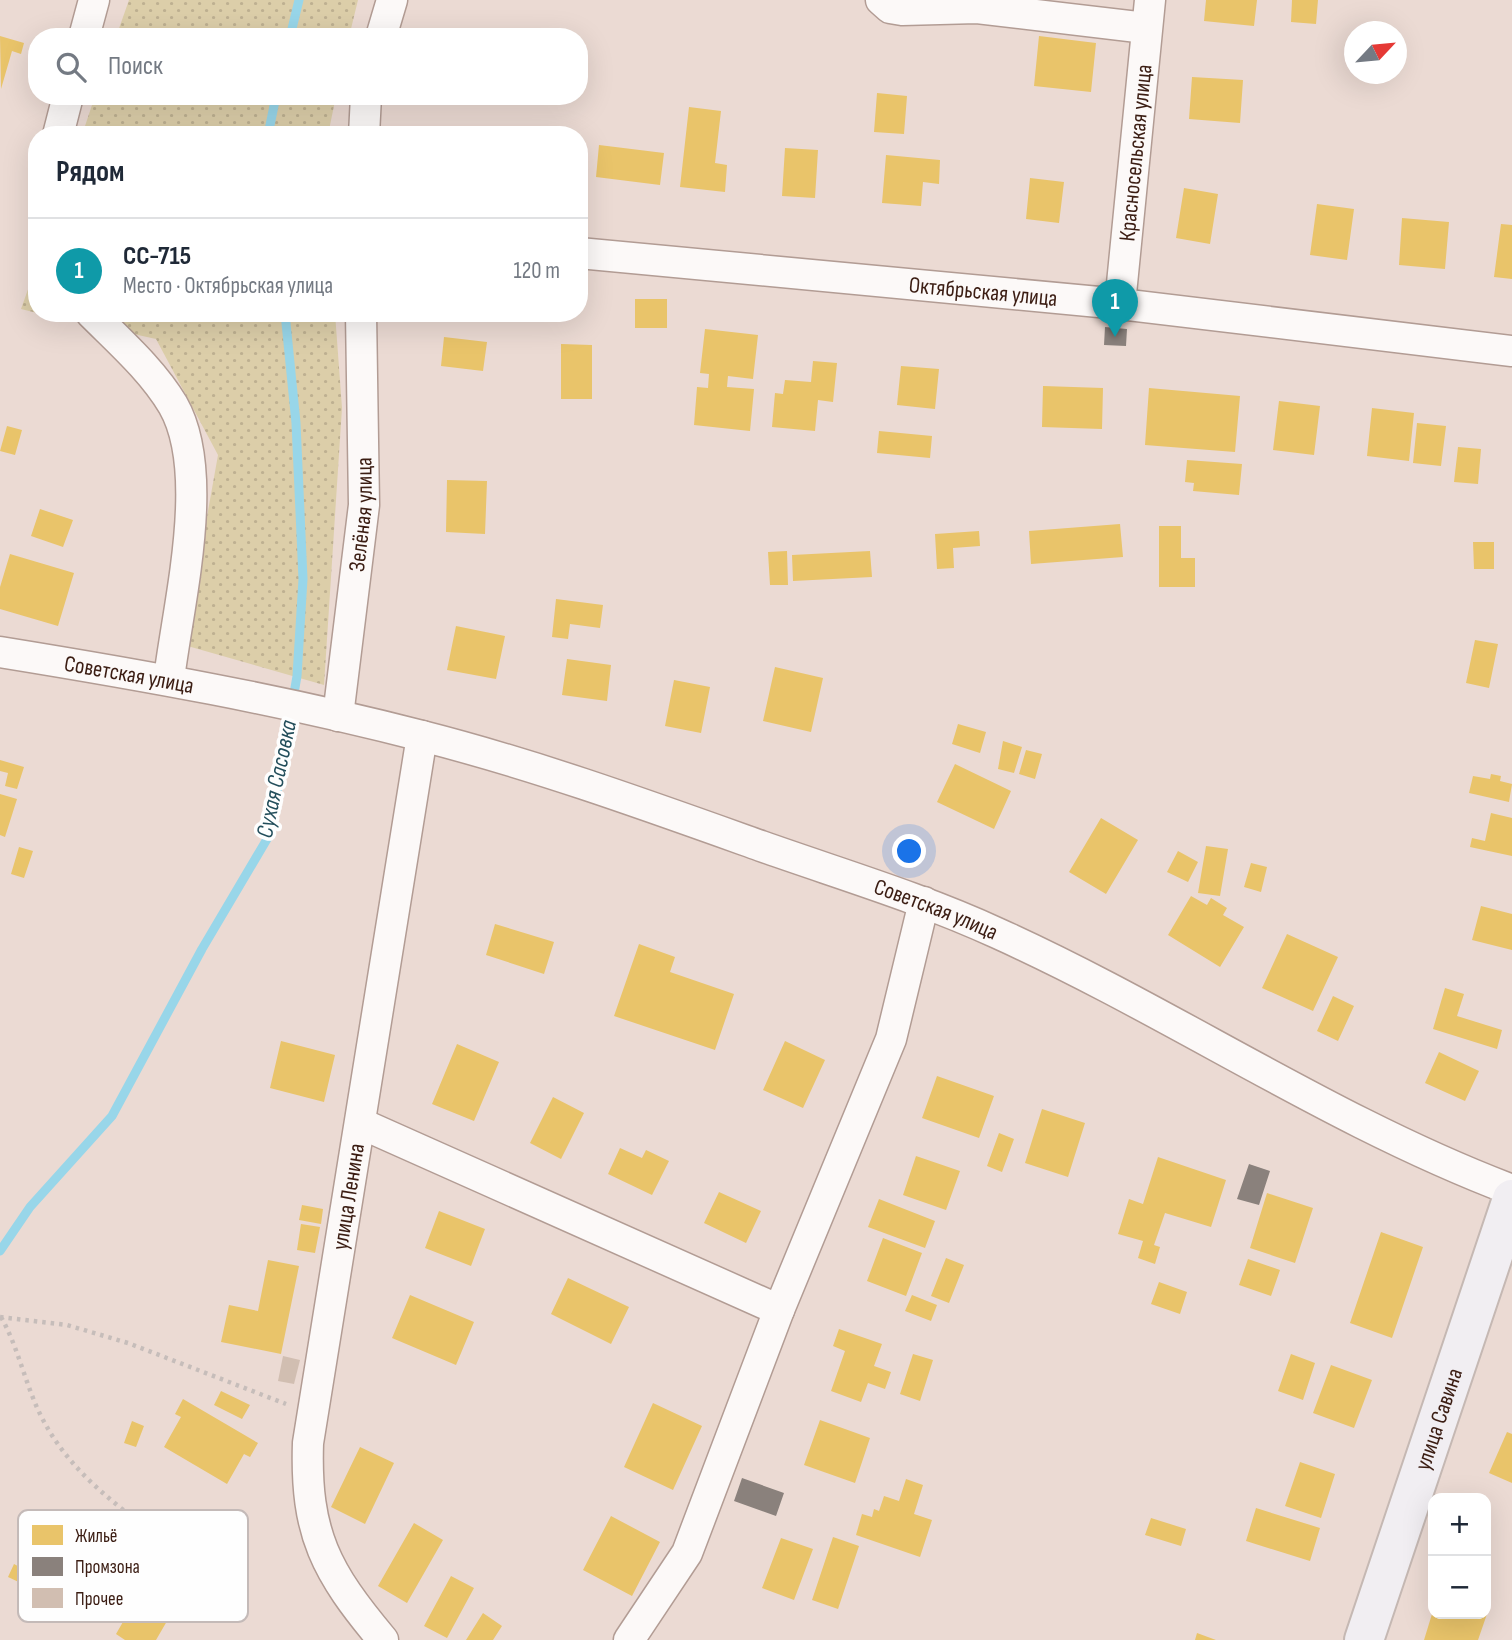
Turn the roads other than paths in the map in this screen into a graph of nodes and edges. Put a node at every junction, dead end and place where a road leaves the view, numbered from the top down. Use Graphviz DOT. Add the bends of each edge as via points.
graph roads {
  1 [pos="94,0"];
  2 [pos="391,0"];
  3 [pos="881,0"];
  4 [pos="1148,14"];
  5 [pos="86,28"];
  6 [pos="383,28"];
  7 [pos="66,105"];
  8 [pos="366,105"];
  9 [pos="60,126"];
  10 [pos="365,126"];
  11 [pos="588,254"];
  12 [pos="1120,304"];
  13 [pos="100,322"];
  14 [pos="361,322"];
  15 [pos="1512,351"];
  16 [pos="0,652"];
  17 [pos="169,679"];
  18 [pos="332,714"];
  19 [pos="422,736"];
  20 [pos="924,902"];
  21 [pos="362,1124"];
  22 [pos="1512,1190"];
  23 [pos="1512,1199"];
  24 [pos="779,1310"];
  25 [pos="383,1640"];
  26 [pos="629,1640"];
  27 [pos="1364,1640"];
  1 -- 5 [label="street"];
  2 -- 6 [label="street"];
  3 -- 4 [label="street" via="902,10"];
  4 -- 12 [label="street, Красносельская улица"];
  7 -- 9 [label="street"];
  8 -- 10 [label="street"];
  11 -- 12 [label="street, Октябрьская улица"];
  12 -- 15 [label="street, Октябрьская улица"];
  13 -- 17 [label="street" via="159,384 185,435 191,464 188,538"];
  14 -- 18 [label="street, Зелёная улица" via="364,505"];
  16 -- 17 [label="street, Советская улица"];
  17 -- 18 [label="street, Советская улица"];
  18 -- 19 [label="street, Советская улица"];
  19 -- 20 [label="street, Советская улица" via="644,805"];
  19 -- 21 [label="street, улица Ленина"];
  20 -- 22 [label="street, Советская улица" via="1084,974 1406,1146"];
  20 -- 24 [label="street" via="891,1039"];
  21 -- 24 [label="street"];
  21 -- 25 [label="street, улица Ленина" via="313,1414 307,1475 318,1543 349,1598"];
  23 -- 27 [label="main road, улица Савина"];
  24 -- 26 [label="street" via="687,1553"];
}
